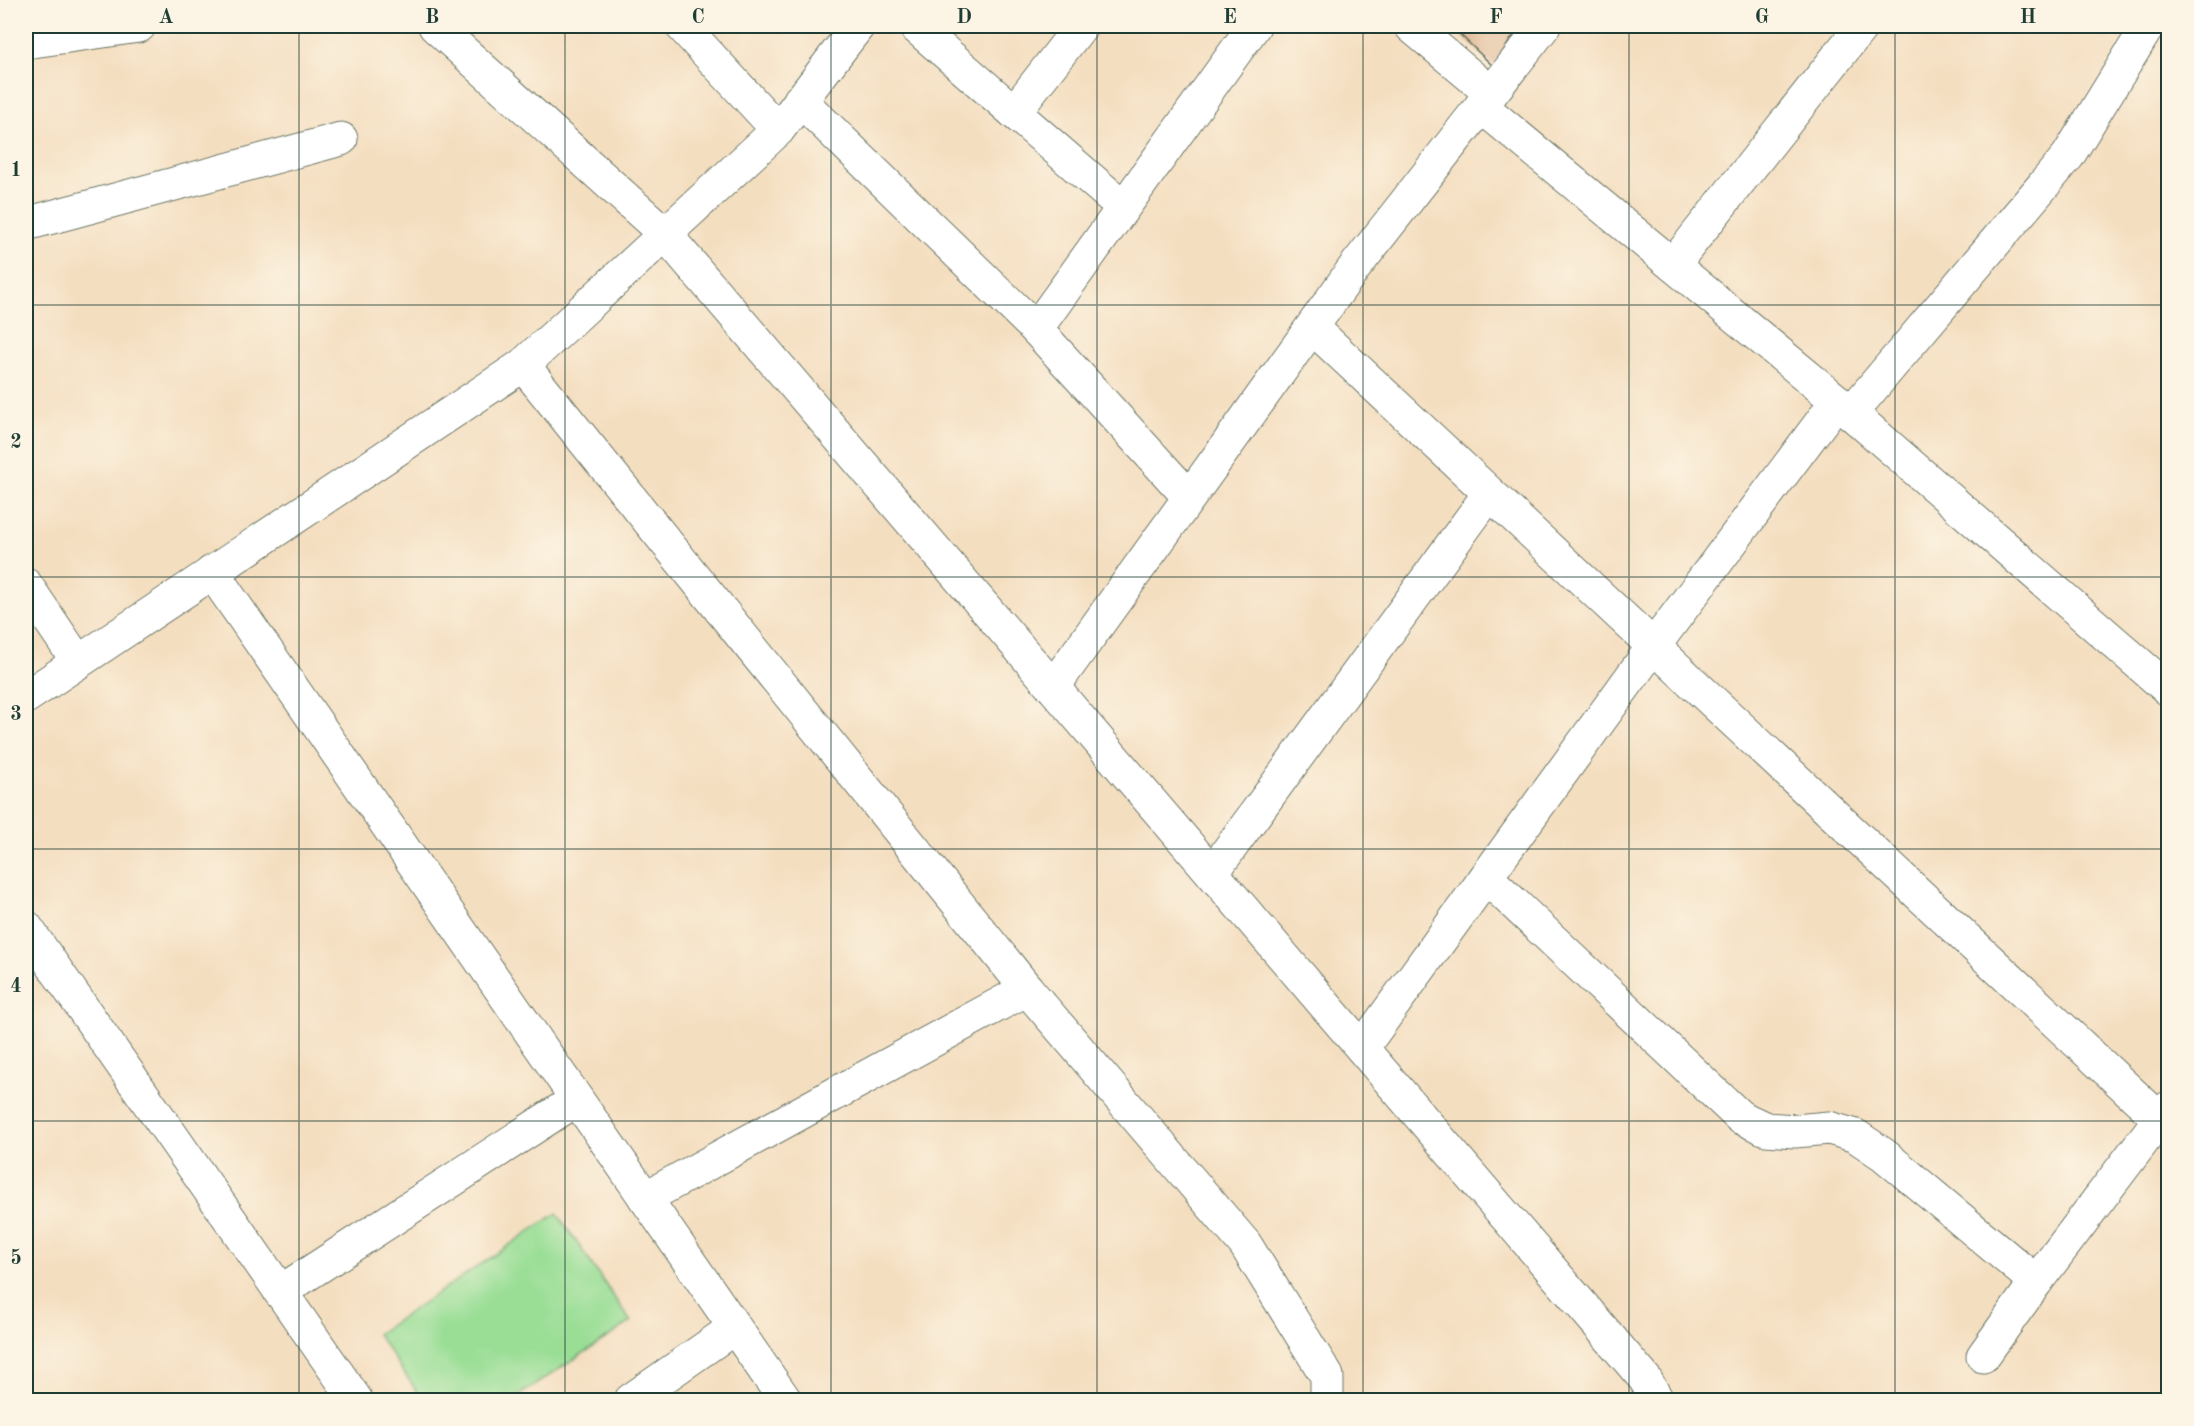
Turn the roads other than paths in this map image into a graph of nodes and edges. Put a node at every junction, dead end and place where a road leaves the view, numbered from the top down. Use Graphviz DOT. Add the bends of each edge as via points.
graph roads {
  1 [pos="139,26"];
  2 [pos="435,26"];
  3 [pos="682,26"];
  4 [pos="858,26"];
  5 [pos="915,26"];
  6 [pos="1081,26"];
  7 [pos="1254,26"];
  8 [pos="1412,26"];
  9 [pos="1544,26"];
  10 [pos="1862,26"];
  11 [pos="2148,26"];
  12 [pos="26,42"];
  13 [pos="800,100"];
  14 [pos="1486,100"];
  15 [pos="1014,112"];
  16 [pos="778,130"];
  17 [pos="341,139"];
  18 [pos="1123,207"];
  19 [pos="26,224"];
  20 [pos="665,234"];
  21 [pos="1673,265"];
  22 [pos="1313,328"];
  23 [pos="1036,329"];
  24 [pos="523,365"];
  25 [pos="1844,407"];
  26 [pos="1489,494"];
  27 [pos="1189,497"];
  28 [pos="212,572"];
  29 [pos="26,585"];
  30 [pos="1653,647"];
  31 [pos="78,662"];
  32 [pos="1053,687"];
  33 [pos="2169,689"];
  34 [pos="26,697"];
  35 [pos="1212,873"];
  36 [pos="1486,877"];
  37 [pos="26,927"];
  38 [pos="1027,989"];
  39 [pos="1362,1048"];
  40 [pos="576,1100"];
  41 [pos="2166,1118"];
  42 [pos="645,1198"];
  43 [pos="2036,1282"];
  44 [pos="280,1292"];
  45 [pos="734,1328"];
  46 [pos="1983,1356"];
  47 [pos="356,1401"];
  48 [pos="631,1401"];
  49 [pos="785,1401"];
  50 [pos="1327,1401"];
  51 [pos="1657,1401"];
  1 -- 12 [label="street"];
  2 -- 20 [label="street"];
  3 -- 16 [label="street"];
  4 -- 13 [label="street"];
  5 -- 15 [label="street"];
  6 -- 15 [label="street"];
  7 -- 18 [label="street"];
  8 -- 14 [label="street"];
  9 -- 14 [label="street"];
  10 -- 21 [label="street"];
  11 -- 25 [label="street" via="2068,156"];
  13 -- 16 [label="street"];
  13 -- 23 [label="street"];
  14 -- 21 [label="street"];
  14 -- 22 [label="street" via="1355,267"];
  15 -- 18 [label="street"];
  16 -- 20 [label="street"];
  17 -- 19 [label="street"];
  18 -- 23 [label="street"];
  20 -- 24 [label="street"];
  20 -- 32 [label="street"];
  21 -- 25 [label="street"];
  22 -- 26 [label="street"];
  22 -- 27 [label="street"];
  23 -- 27 [label="street"];
  24 -- 28 [label="street"];
  24 -- 38 [label="street"];
  25 -- 30 [label="street"];
  25 -- 33 [label="street"];
  26 -- 30 [label="street"];
  26 -- 35 [label="street"];
  27 -- 32 [label="street"];
  28 -- 31 [label="street"];
  28 -- 40 [label="street"];
  29 -- 31 [label="street"];
  30 -- 36 [label="street"];
  30 -- 41 [label="street"];
  31 -- 34 [label="street"];
  32 -- 35 [label="street"];
  35 -- 39 [label="street"];
  36 -- 39 [label="street"];
  36 -- 43 [label="street" via="1740,1117 1766,1129 1829,1128 1856,1136"];
  37 -- 44 [label="street"];
  38 -- 42 [label="street"];
  38 -- 50 [label="street" via="1245,1244 1327,1376"];
  39 -- 51 [label="street" via="1645,1379"];
  40 -- 42 [label="street"];
  40 -- 44 [label="street"];
  41 -- 43 [label="street"];
  42 -- 45 [label="street"];
  43 -- 46 [label="street"];
  44 -- 47 [label="street"];
  45 -- 48 [label="street"];
  45 -- 49 [label="street"];
}
